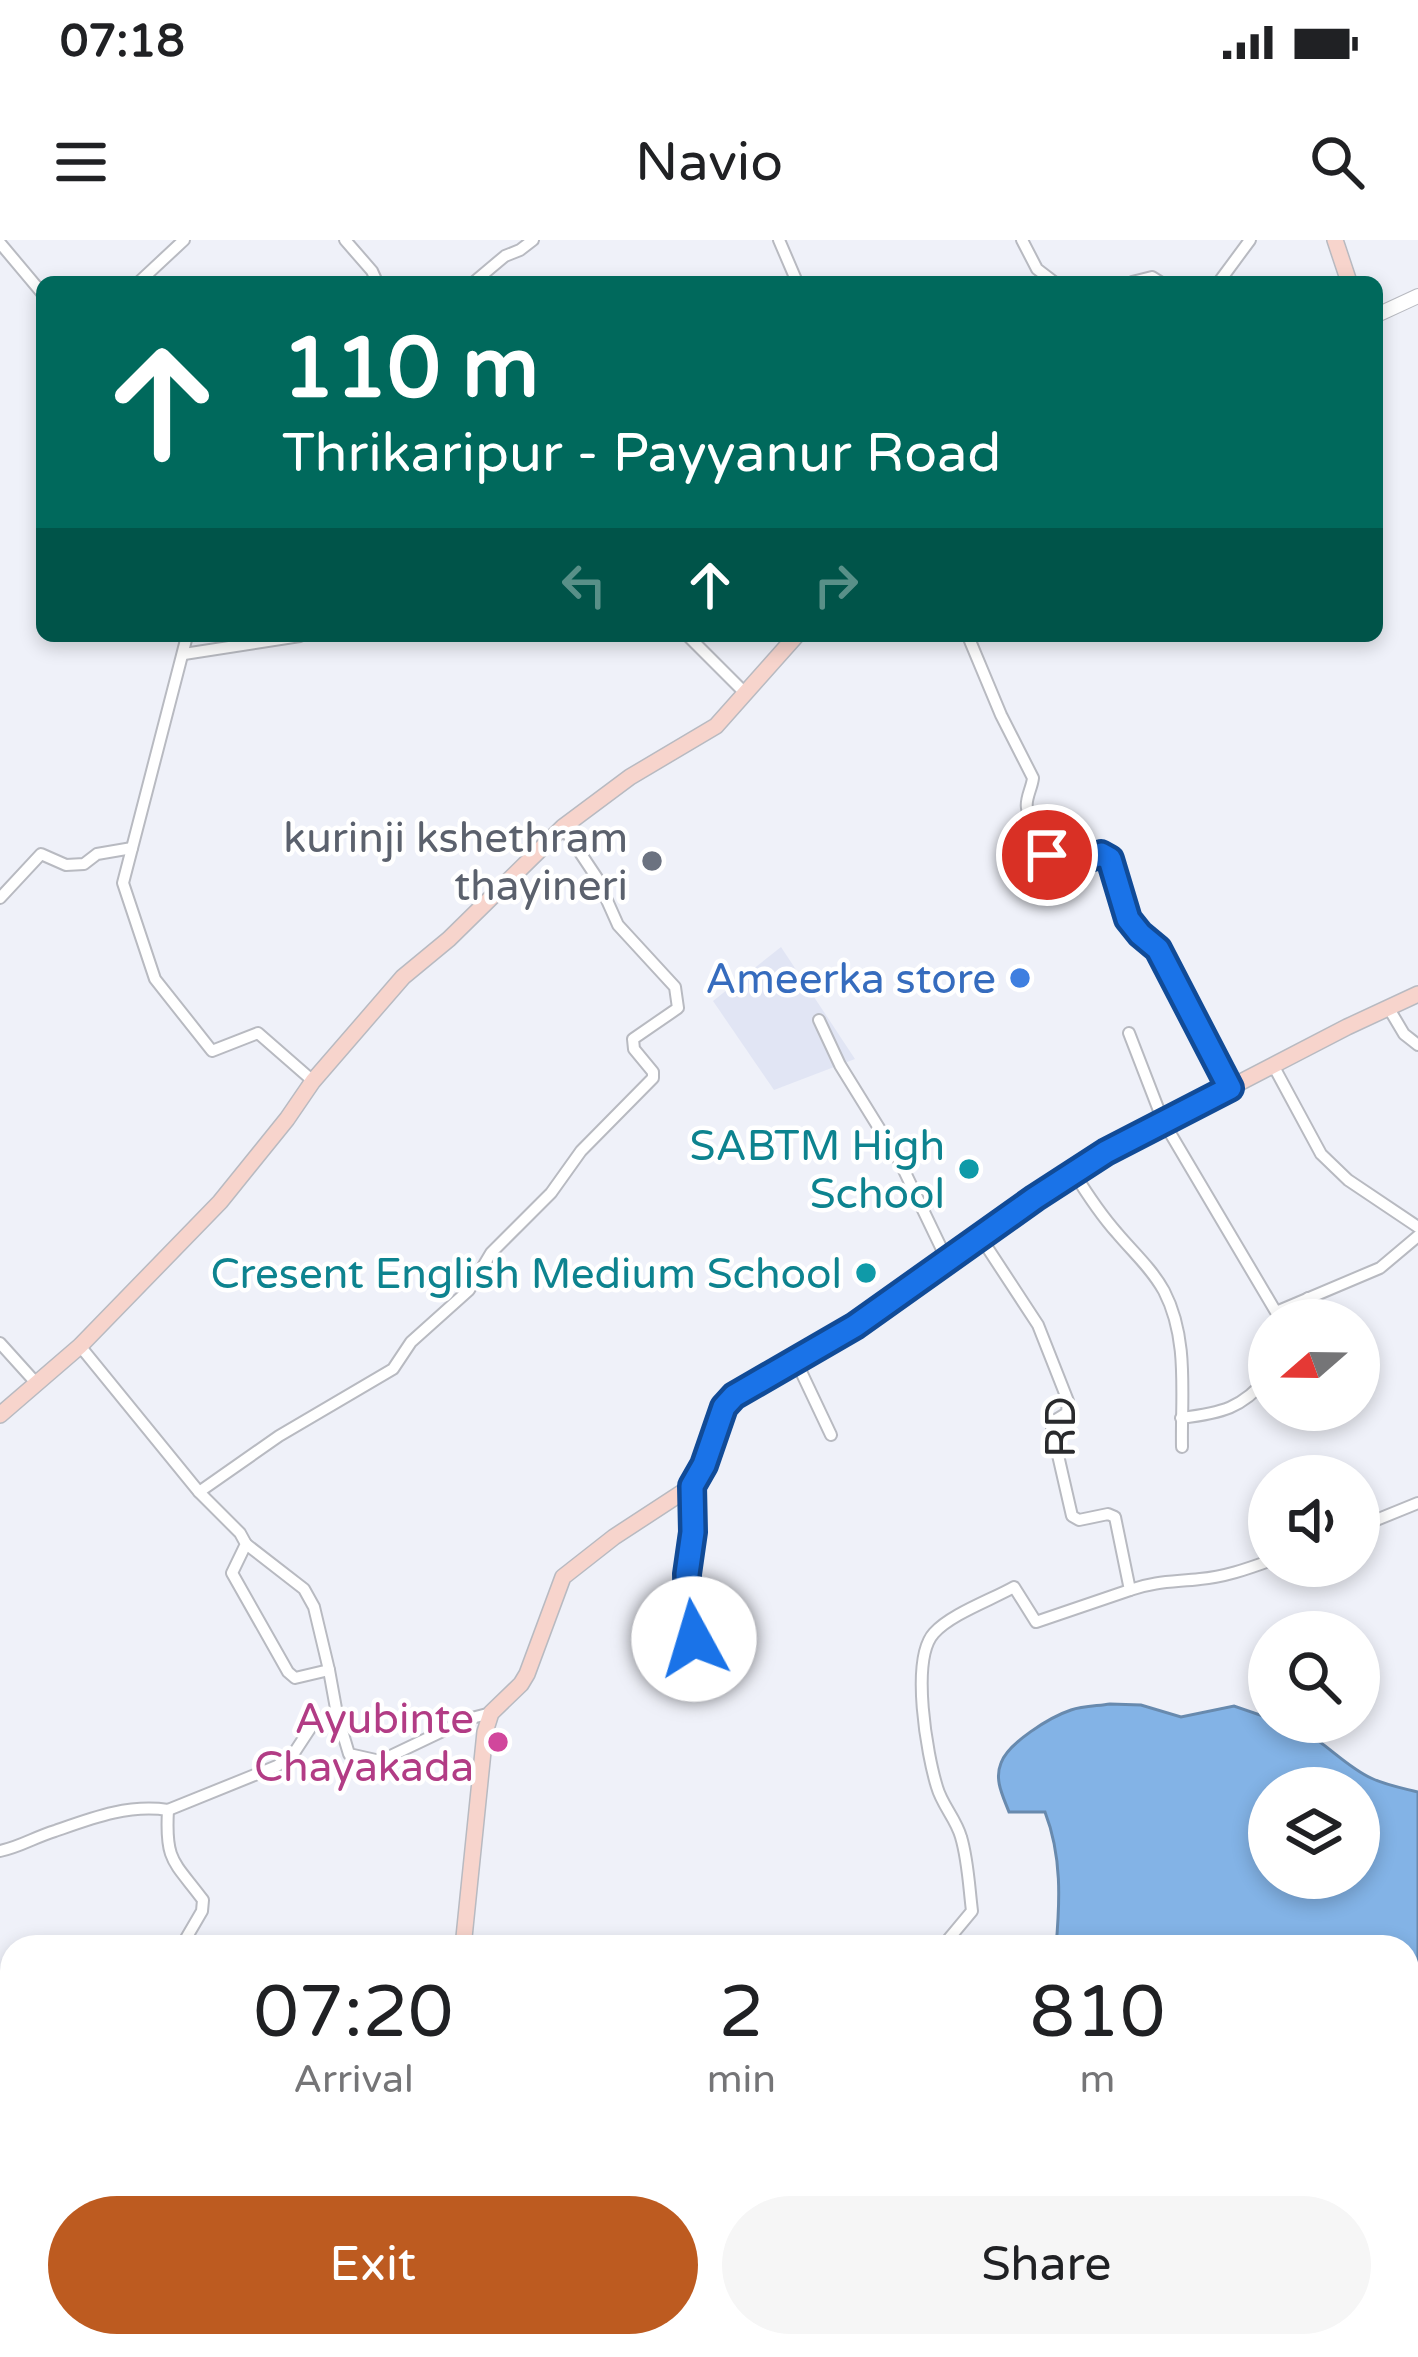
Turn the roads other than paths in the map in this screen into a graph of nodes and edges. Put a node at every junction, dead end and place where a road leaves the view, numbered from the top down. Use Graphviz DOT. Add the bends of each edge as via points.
graph roads {
  1 [pos="184,240"];
  2 [pos="345,240"];
  3 [pos="533,240"];
  4 [pos="779,240"];
  5 [pos="1022,240"];
  6 [pos="1250,240"];
  7 [pos="1335,240"];
  8 [pos="0,243"];
  9 [pos="145,276"];
  10 [pos="374,276"];
  11 [pos="481,276"];
  12 [pos="794,276"];
  13 [pos="1046,276"];
  14 [pos="1223,276"];
  15 [pos="1347,276"];
  16 [pos="36,285"];
  17 [pos="1418,296"];
  18 [pos="1383,312"];
  19 [pos="186,642"];
  20 [pos="261,642"];
  21 [pos="694,642"];
  22 [pos="791,642"];
  23 [pos="971,642"];
  24 [pos="184,654"];
  25 [pos="745,693"];
  26 [pos="562,827"];
  27 [pos="132,848"];
  28 [pos="0,898"];
  29 [pos="1418,994"];
  30 [pos="1388,1007"];
  31 [pos="820,1020"];
  32 [pos="1129,1033"];
  33 [pos="1418,1045"];
  34 [pos="1274,1067"];
  35 [pos="314,1081"];
  36 [pos="1230,1088"];
  37 [pos="1163,1121"];
  38 [pos="1074,1173"];
  39 [pos="1418,1232"];
  40 [pos="981,1238"];
  41 [pos="948,1262"];
  42 [pos="1308,1298"];
  43 [pos="1267,1299"];
  44 [pos="0,1343"];
  45 [pos="80,1346"];
  46 [pos="796,1360"];
  47 [pos="37,1384"];
  48 [pos="1248,1399"];
  49 [pos="0,1414"];
  50 [pos="1181,1418"];
  51 [pos="831,1435"];
  52 [pos="1182,1447"];
  53 [pos="692,1486"];
  54 [pos="199,1492"];
  55 [pos="1418,1503"];
  56 [pos="1380,1518"];
  57 [pos="246,1544"];
  58 [pos="1248,1568"];
  59 [pos="1130,1590"];
  60 [pos="694,1639"];
  61 [pos="329,1670"];
  62 [pos="491,1713"];
  63 [pos="337,1714"];
  64 [pos="168,1810"];
  65 [pos="0,1851"];
  66 [pos="188,1935"];
  67 [pos="464,1935"];
  68 [pos="952,1935"];
  1 -- 9 [label="street"];
  2 -- 10 [label="street"];
  3 -- 11 [label="street"];
  4 -- 12 [label="street"];
  5 -- 13 [label="street"];
  6 -- 14 [label="street"];
  7 -- 15 [label="main road"];
  8 -- 16 [label="street"];
  17 -- 18 [label="street"];
  19 -- 24 [label="street"];
  20 -- 24 [label="street"];
  21 -- 25 [label="street"];
  22 -- 25 [label="main road"];
  23 -- 36 [label="street" via="1033,778 1027,811 1047,855 1063,868 1101,854 1110,859 1128,919 1158,949"];
  24 -- 27 [label="street"];
  25 -- 26 [label="main road" via="716,726"];
  26 -- 35 [label="main road" via="403,977"];
  26 -- 54 [label="street" via="618,925 675,987 678,1008 632,1039 653,1078 393,1369"];
  27 -- 28 [label="street" via="85,864 41,854"];
  27 -- 35 [label="street" via="123,883 155,979 212,1051 258,1033"];
  29 -- 30 [label="main road"];
  30 -- 33 [label="street"];
  30 -- 34 [label="main road"];
  31 -- 41 [label="street"];
  32 -- 37 [label="street"];
  34 -- 36 [label="main road"];
  34 -- 39 [label="street" via="1321,1154"];
  35 -- 45 [label="main road" via="220,1202"];
  36 -- 37 [label="main road"];
  37 -- 38 [label="main road"];
  37 -- 43 [label="street"];
  38 -- 40 [label="main road"];
  38 -- 50 [label="street" via="1164,1292 1180,1346"];
  39 -- 42 [label="street" via="1380,1268"];
  40 -- 41 [label="main road"];
  40 -- 59 [label="street, RD" via="1038,1325 1068,1401 1052,1429 1072,1516 1115,1517"];
  41 -- 46 [label="main road"];
  44 -- 47 [label="street"];
  45 -- 47 [label="main road"];
  45 -- 54 [label="street"];
  46 -- 51 [label="street"];
  46 -- 53 [label="main road" via="724,1407"];
  47 -- 49 [label="main road"];
  48 -- 50 [label="street"];
  50 -- 52 [label="street"];
  53 -- 60 [label="street" via="687,1574"];
  53 -- 62 [label="main road" via="563,1577 527,1674"];
  54 -- 57 [label="street"];
  55 -- 56 [label="street"];
  57 -- 61 [label="street" via="304,1589"];
  57 -- 61 [label="street" via="232,1573 288,1672 295,1678"];
  58 -- 59 [label="street"];
  59 -- 68 [label="street" via="1036,1622 1015,1587 930,1636 923,1719 938,1791 963,1843 972,1911"];
  61 -- 63 [label="street"];
  62 -- 63 [label="street" via="380,1761 349,1754"];
  62 -- 67 [label="main road"];
  63 -- 64 [label="street" via="315,1720 278,1766"];
  64 -- 65 [label="street" via="127,1808"];
  64 -- 66 [label="street" via="170,1858 203,1900"];
}
